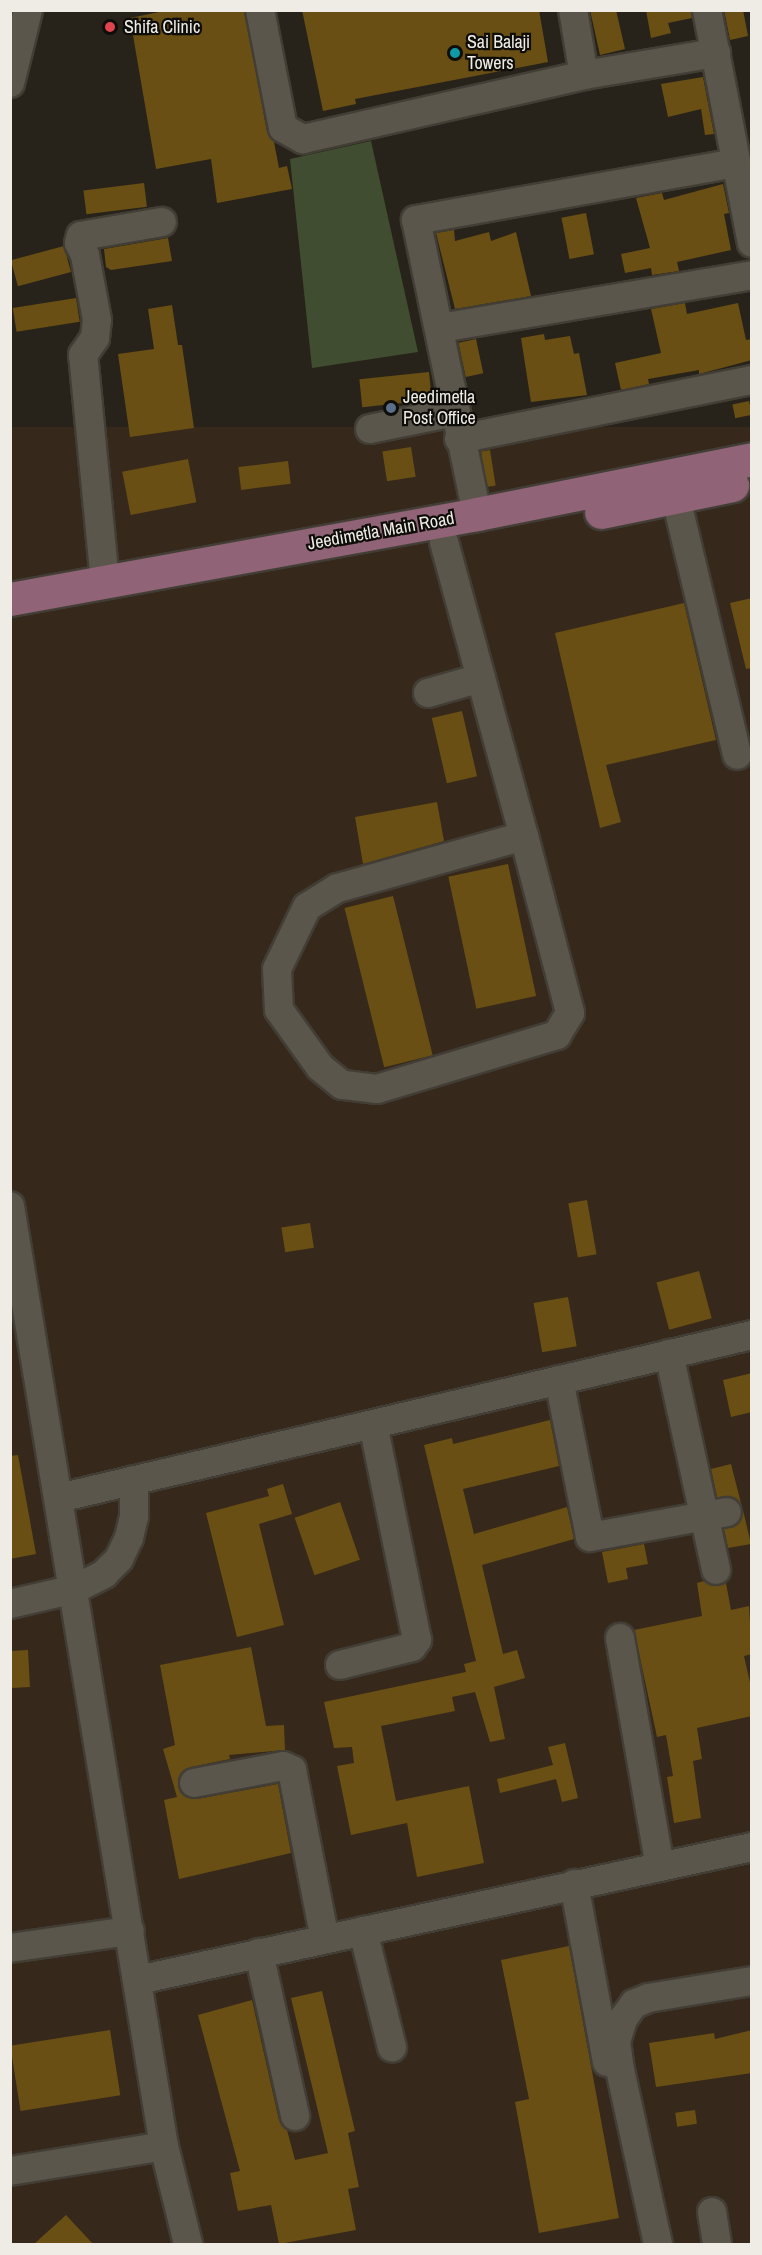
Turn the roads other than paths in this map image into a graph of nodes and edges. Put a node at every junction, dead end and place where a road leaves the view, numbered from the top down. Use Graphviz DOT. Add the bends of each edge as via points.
graph roads {
  1 [pos="28,10"];
  2 [pos="260,10"];
  3 [pos="573,10"];
  4 [pos="707,10"];
  5 [pos="716,53"];
  6 [pos="584,75"];
  7 [pos="10,83"];
  8 [pos="736,163"];
  9 [pos="749,214"];
  10 [pos="162,222"];
  11 [pos="752,243"];
  12 [pos="752,275"];
  13 [pos="440,328"];
  14 [pos="752,380"];
  15 [pos="457,425"];
  16 [pos="370,429"];
  17 [pos="752,459"];
  18 [pos="752,481"];
  19 [pos="676,498"];
  20 [pos="477,514"];
  21 [pos="444,542"];
  22 [pos="105,582"];
  23 [pos="10,599"];
  24 [pos="10,618"];
  25 [pos="481,678"];
  26 [pos="428,693"];
  27 [pos="737,755"];
  28 [pos="524,836"];
  29 [pos="10,1206"];
  30 [pos="752,1335"];
  31 [pos="669,1354"];
  32 [pos="559,1380"];
  33 [pos="373,1424"];
  34 [pos="134,1480"];
  35 [pos="59,1498"];
  36 [pos="716,1514"];
  37 [pos="716,1570"];
  38 [pos="75,1588"];
  39 [pos="10,1604"];
  40 [pos="620,1638"];
  41 [pos="340,1665"];
  42 [pos="194,1783"];
  43 [pos="752,1847"];
  44 [pos="660,1867"];
  45 [pos="574,1884"];
  46 [pos="130,1931"];
  47 [pos="363,1931"];
  48 [pos="325,1939"];
  49 [pos="10,1948"];
  50 [pos="259,1953"];
  51 [pos="138,1980"];
  52 [pos="752,1981"];
  53 [pos="392,2048"];
  54 [pos="295,2116"];
  55 [pos="164,2146"];
  56 [pos="10,2171"];
  57 [pos="634,2209"];
  58 [pos="712,2212"];
  59 [pos="188,2244"];
  60 [pos="657,2244"];
  61 [pos="717,2244"];
  1 -- 7 [label="street"];
  2 -- 6 [label="street" via="283,128 303,139"];
  3 -- 6 [label="street"];
  4 -- 5 [label="street"];
  5 -- 6 [label="street"];
  5 -- 8 [label="street"];
  8 -- 9 [label="street"];
  8 -- 13 [label="street" via="416,220"];
  9 -- 11 [label="street"];
  10 -- 22 [label="street" via="81,236 79,243 85,255 97,320 95,338 83,355"];
  12 -- 13 [label="street"];
  13 -- 15 [label="street"];
  14 -- 15 [label="street"];
  15 -- 16 [label="street"];
  15 -- 20 [label="street"];
  17 -- 20 [label="main road, Jeedimetla Main Road"];
  18 -- 19 [label="main road, Jeedimetla Main Road"];
  19 -- 21 [label="main road, Jeedimetla Main Road"];
  19 -- 27 [label="street"];
  20 -- 22 [label="main road, Jeedimetla Main Road"];
  21 -- 24 [label="main road, Jeedimetla Main Road"];
  21 -- 25 [label="street"];
  22 -- 23 [label="main road, Jeedimetla Main Road"];
  25 -- 26 [label="street"];
  25 -- 28 [label="street"];
  28 -- 28 [label="street" via="338,888 307,907 277,969 279,1010 320,1067 342,1085 377,1089 557,1035 561,1030 570,1008"];
  29 -- 35 [label="street"];
  30 -- 31 [label="street"];
  31 -- 32 [label="street"];
  31 -- 36 [label="street"];
  32 -- 33 [label="street"];
  32 -- 36 [label="street" via="590,1537"];
  33 -- 34 [label="street"];
  33 -- 41 [label="street" via="417,1640 412,1647"];
  34 -- 35 [label="street"];
  34 -- 38 [label="street" via="134,1517 118,1559 104,1574"];
  35 -- 38 [label="street"];
  36 -- 37 [label="street"];
  38 -- 39 [label="street"];
  38 -- 46 [label="street"];
  40 -- 44 [label="street"];
  42 -- 48 [label="street" via="283,1766 292,1770"];
  43 -- 44 [label="street"];
  44 -- 45 [label="street"];
  45 -- 47 [label="street"];
  45 -- 57 [label="street"];
  46 -- 49 [label="street"];
  46 -- 51 [label="street"];
  47 -- 48 [label="street"];
  47 -- 53 [label="street"];
  48 -- 50 [label="street"];
  50 -- 51 [label="street"];
  50 -- 54 [label="street"];
  51 -- 55 [label="street"];
  52 -- 60 [label="street" via="648,1998 634,2004 623,2019 616,2042 620,2070"];
  55 -- 56 [label="street"];
  55 -- 59 [label="street"];
  58 -- 61 [label="street"];
}
